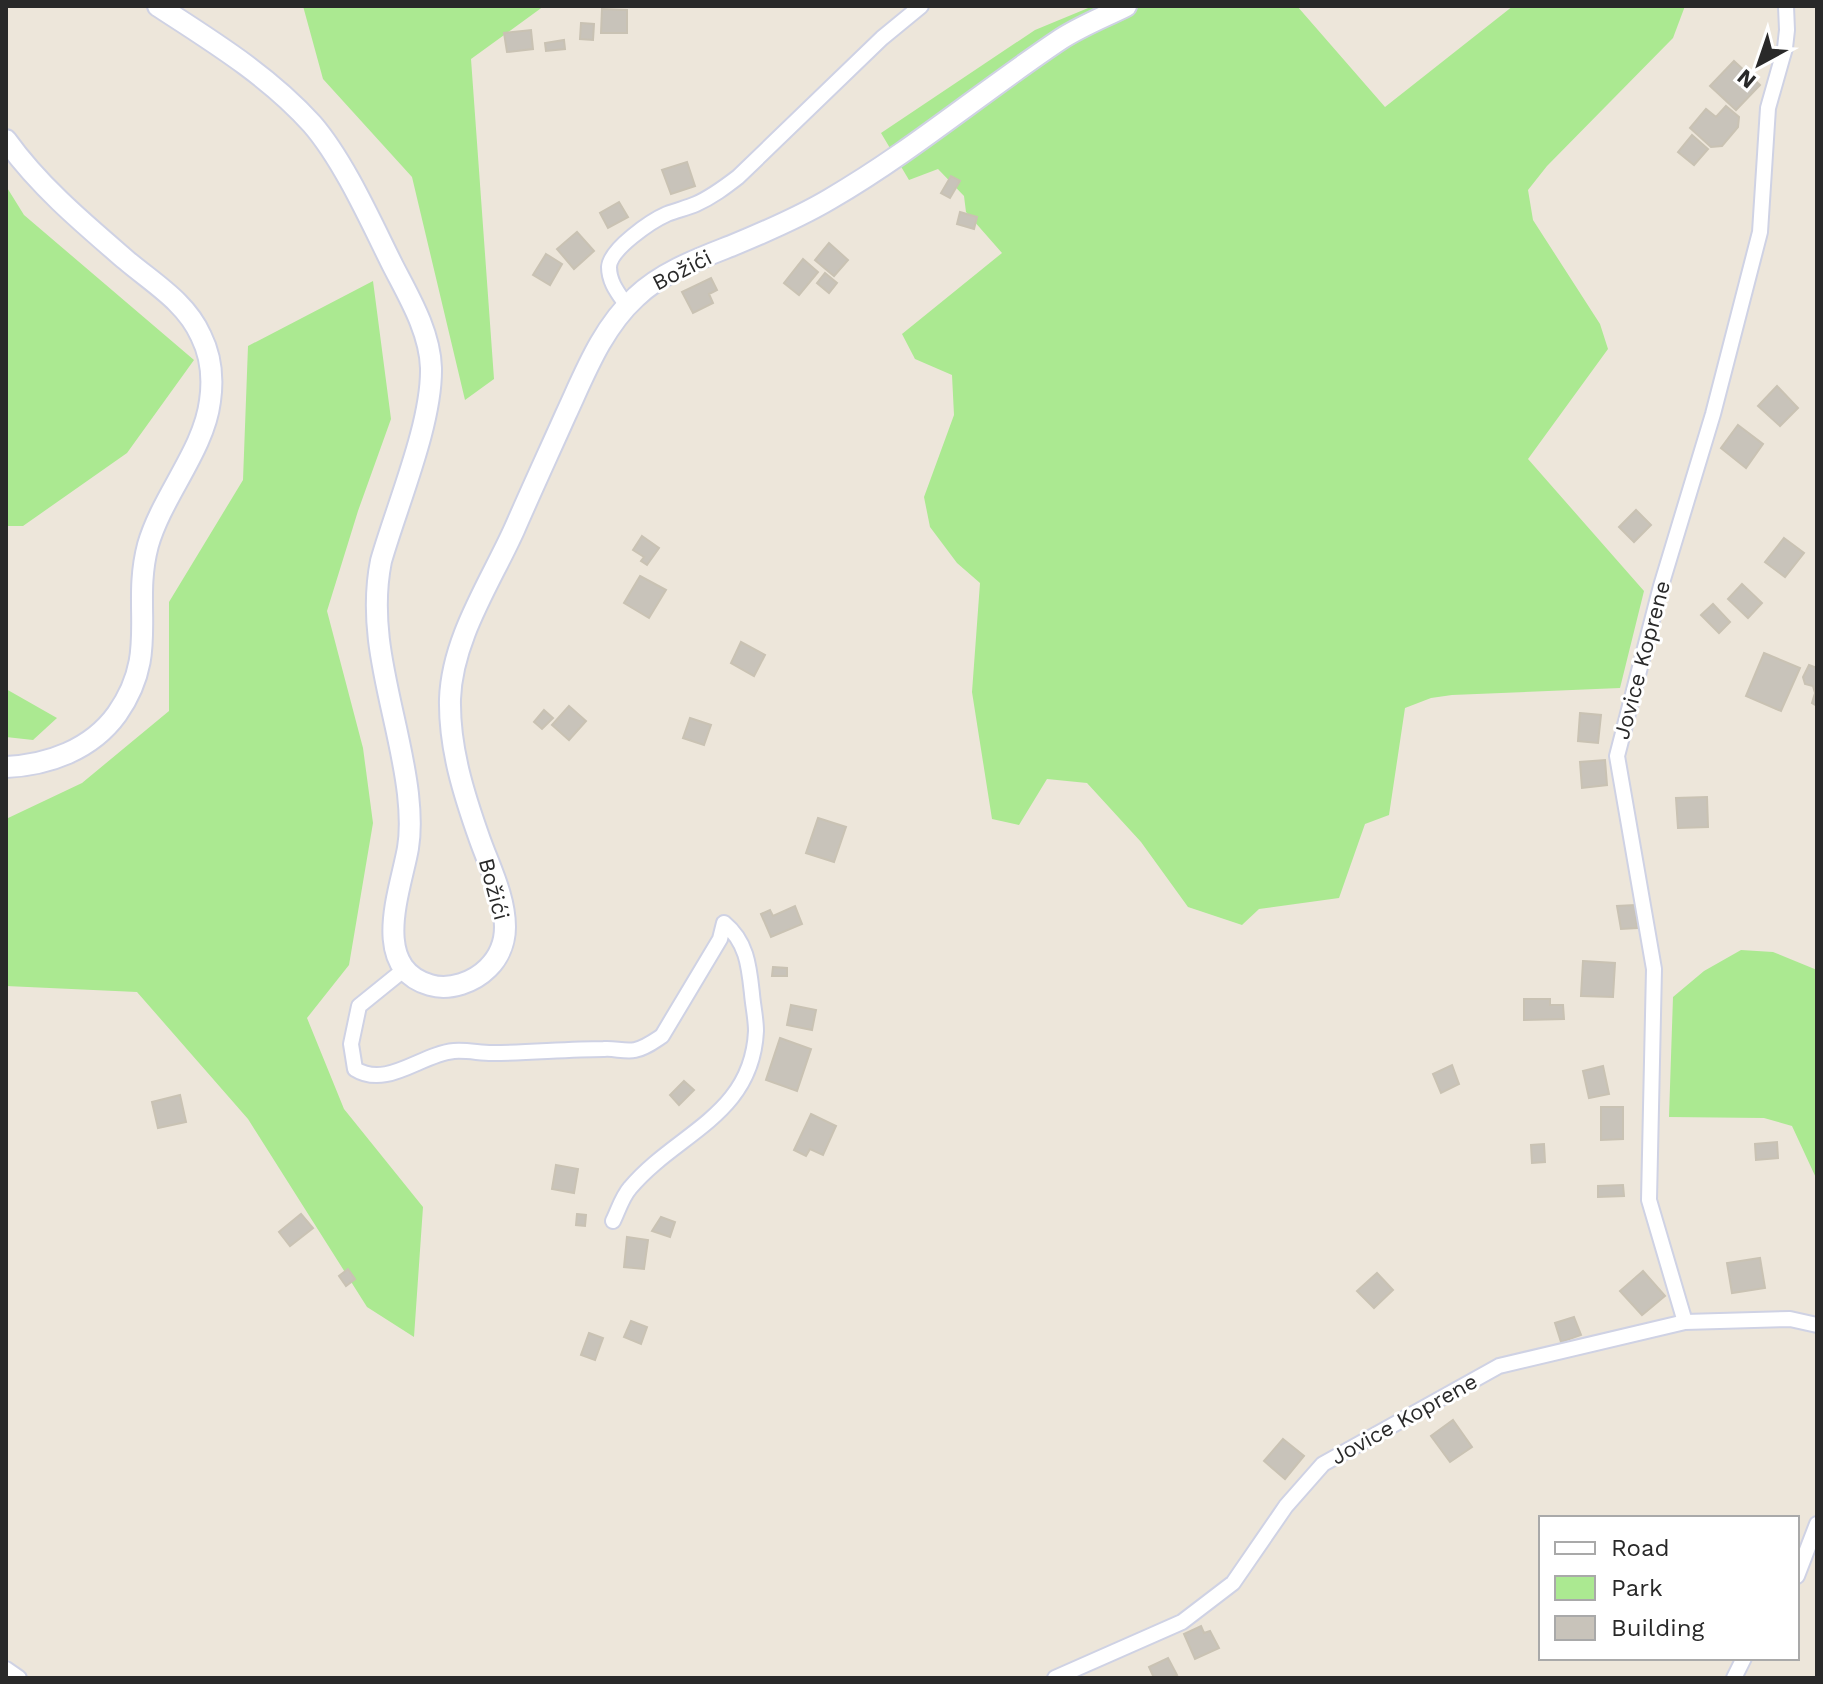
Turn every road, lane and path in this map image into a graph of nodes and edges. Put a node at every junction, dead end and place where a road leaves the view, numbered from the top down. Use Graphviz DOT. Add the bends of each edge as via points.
graph roads {
  1 [pos="158,6"];
  2 [pos="921,6"];
  3 [pos="1126,6"];
  4 [pos="1786,6"];
  5 [pos="6,140"];
  6 [pos="627,306"];
  7 [pos="10,766"];
  8 [pos="406,968"];
  9 [pos="613,1221"];
  10 [pos="1685,1322"];
  11 [pos="1817,1325"];
  12 [pos="1817,1524"];
  13 [pos="1799,1571"];
  14 [pos="1743,1660"];
  15 [pos="6,1669"];
  16 [pos="19,1678"];
  17 [pos="1055,1678"];
  18 [pos="1734,1678"];
  1 -- 8 [label="main road" via="247,66 313,126 412,302 428,348 427,404 381,561 376,596 382,665 410,812 393,929"];
  2 -- 6 [label="street" via="738,177 706,199 655,220 618,250 609,268 612,284"];
  3 -- 6 [label="main road, Božići" via="1065,36 833,197 668,274"];
  4 -- 10 [label="street, Jovice Koprene" via="1785,48 1768,108 1760,232 1617,756 1654,969 1649,1200"];
  5 -- 7 [label="main road" via="55,198 180,304 201,335 210,378 210,401 195,447 148,544 141,588 143,649 126,700 111,722 78,748 46,762"];
  6 -- 8 [label="main road, Božići" via="589,366 471,622 452,679 455,758 499,893 502,946 491,966 455,986 423,983"];
  8 -- 9 [label="street" via="359,1006 351,1054 355,1069 365,1076 391,1074 454,1051 632,1051 650,1045 662,1036 720,939 724,923 736,933 747,955 756,1031 742,1082 715,1117 628,1190"];
  10 -- 11 [label="street, Jovice Koprene" via="1790,1319"];
  10 -- 17 [label="street, Jovice Koprene" via="1499,1366 1323,1464 1286,1506 1233,1583 1182,1622"];
  12 -- 13 [label="street"];
  14 -- 18 [label="street"];
  15 -- 16 [label="street"];
}
